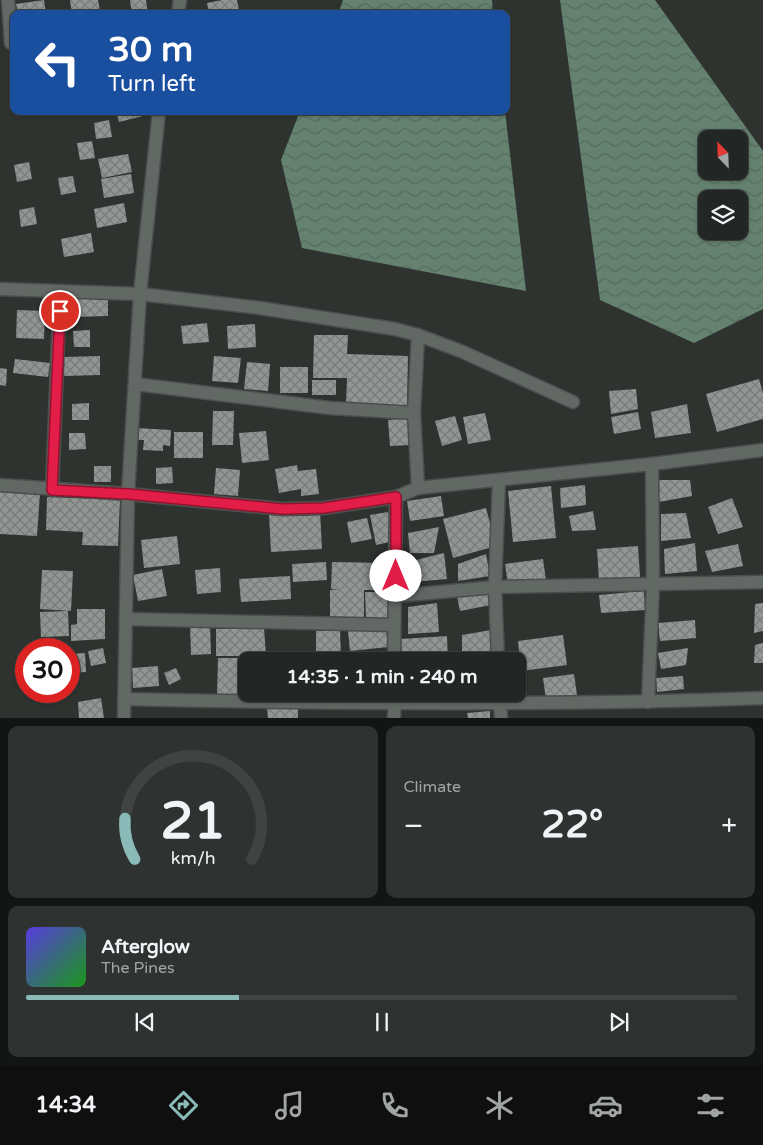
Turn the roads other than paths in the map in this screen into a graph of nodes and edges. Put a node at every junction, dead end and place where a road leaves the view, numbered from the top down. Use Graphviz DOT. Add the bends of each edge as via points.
graph roads {
  1 [pos="8,0"];
  2 [pos="8,43"];
  3 [pos="158,115"];
  4 [pos="0,289"];
  5 [pos="60,291"];
  6 [pos="140,294"];
  7 [pos="418,335"];
  8 [pos="135,384"];
  9 [pos="573,402"];
  10 [pos="414,414"];
  11 [pos="763,450"];
  12 [pos="652,464"];
  13 [pos="499,481"];
  14 [pos="0,485"];
  15 [pos="418,488"];
  16 [pos="52,490"];
  17 [pos="128,494"];
  18 [pos="396,497"];
  19 [pos="763,582"];
  20 [pos="654,585"];
  21 [pos="495,586"];
  22 [pos="396,596"];
  23 [pos="126,619"];
  24 [pos="394,625"];
  25 [pos="394,652"];
  26 [pos="498,652"];
  27 [pos="763,698"];
  28 [pos="124,699"];
  29 [pos="526,700"];
  30 [pos="447,702"];
  31 [pos="500,702"];
  32 [pos="648,702"];
  33 [pos="394,705"];
  34 [pos="124,718"];
  35 [pos="500,718"];
  1 -- 2 [label="street"];
  3 -- 6 [label="street"];
  4 -- 5 [label="street"];
  5 -- 6 [label="street"];
  5 -- 16 [label="street"];
  6 -- 7 [label="street" via="362,323"];
  6 -- 8 [label="street"];
  7 -- 9 [label="street"];
  7 -- 10 [label="street"];
  8 -- 10 [label="street" via="330,408"];
  8 -- 17 [label="street"];
  10 -- 15 [label="street"];
  11 -- 12 [label="street"];
  12 -- 13 [label="street"];
  12 -- 20 [label="street"];
  13 -- 15 [label="street"];
  13 -- 21 [label="street"];
  14 -- 16 [label="street"];
  15 -- 18 [label="street"];
  16 -- 17 [label="street"];
  17 -- 18 [label="street" via="282,509 324,508"];
  17 -- 23 [label="street"];
  18 -- 22 [label="street"];
  19 -- 20 [label="street"];
  20 -- 21 [label="street"];
  20 -- 32 [label="street"];
  21 -- 22 [label="street"];
  21 -- 26 [label="street"];
  22 -- 24 [label="street"];
  23 -- 24 [label="street"];
  23 -- 28 [label="street"];
  24 -- 25 [label="street"];
  27 -- 32 [label="street"];
  28 -- 33 [label="street"];
  28 -- 34 [label="street"];
  29 -- 32 [label="street"];
  30 -- 33 [label="street"];
  31 -- 35 [label="street"];
}
